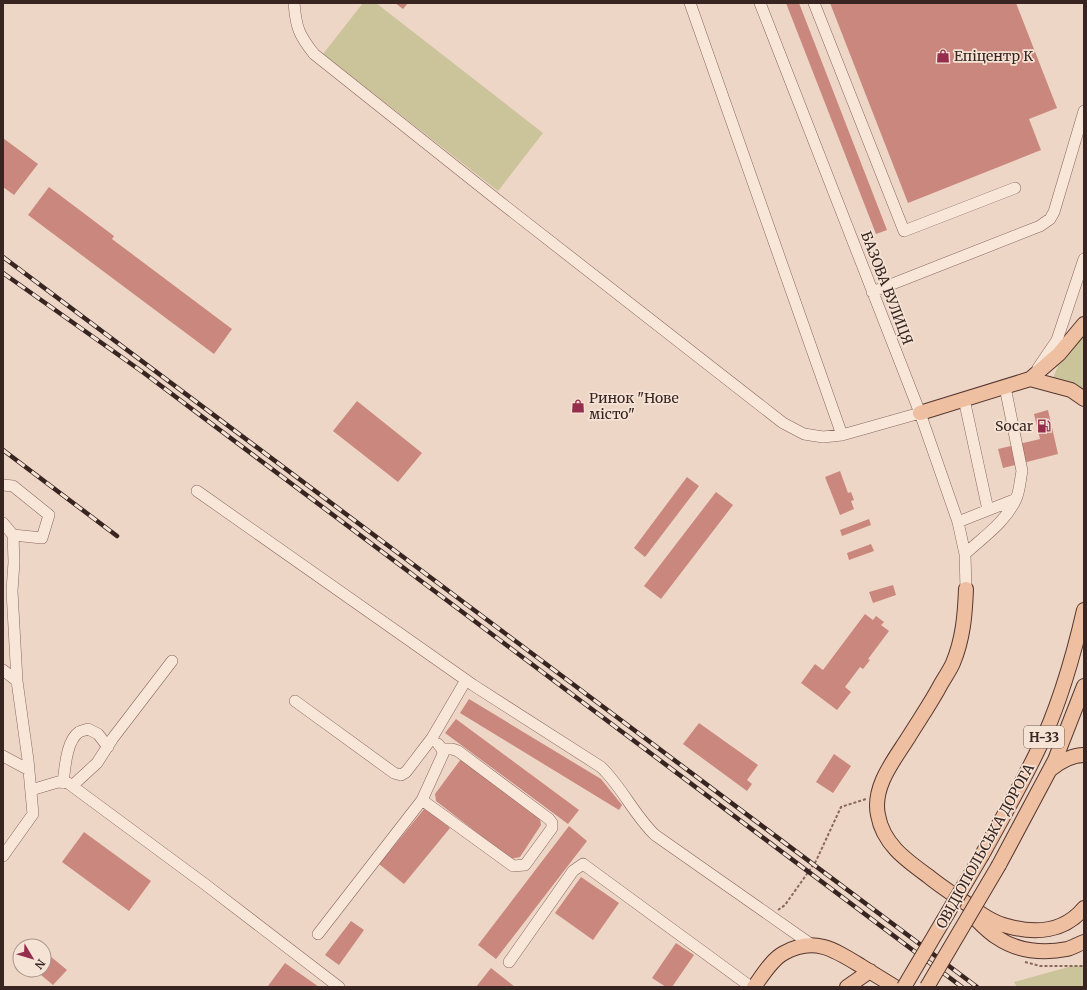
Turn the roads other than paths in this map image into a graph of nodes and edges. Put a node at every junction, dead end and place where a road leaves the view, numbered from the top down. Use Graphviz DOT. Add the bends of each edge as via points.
graph roads {
  1 [pos="294,3"];
  2 [pos="690,3"];
  3 [pos="760,3"];
  4 [pos="814,3"];
  5 [pos="1084,111"];
  6 [pos="1015,188"];
  7 [pos="1084,259"];
  8 [pos="872,292"];
  9 [pos="1084,324"];
  10 [pos="1030,379"];
  11 [pos="1005,387"];
  12 [pos="964,399"];
  13 [pos="1084,399"];
  14 [pos="920,413"];
  15 [pos="842,435"];
  16 [pos="3,485"];
  17 [pos="197,491"];
  18 [pos="1016,499"];
  19 [pos="988,510"];
  20 [pos="958,522"];
  21 [pos="3,523"];
  22 [pos="13,535"];
  23 [pos="964,554"];
  24 [pos="966,589"];
  25 [pos="1084,610"];
  26 [pos="172,661"];
  27 [pos="3,670"];
  28 [pos="466,680"];
  29 [pos="17,682"];
  30 [pos="1084,686"];
  31 [pos="295,701"];
  32 [pos="432,738"];
  33 [pos="108,746"];
  34 [pos="442,749"];
  35 [pos="1084,755"];
  36 [pos="3,756"];
  37 [pos="29,770"];
  38 [pos="1049,771"];
  39 [pos="68,785"];
  40 [pos="31,790"];
  41 [pos="422,800"];
  42 [pos="3,856"];
  43 [pos="933,880"];
  44 [pos="1084,908"];
  45 [pos="318,934"];
  46 [pos="1084,942"];
  47 [pos="812,945"];
  48 [pos="509,962"];
  49 [pos="870,971"];
  50 [pos="339,987"];
  51 [pos="751,987"];
  52 [pos="754,987"];
  53 [pos="847,987"];
  54 [pos="895,987"];
  55 [pos="904,987"];
  56 [pos="927,987"];
  1 -- 15 [label="street" via="302,39 314,54 506,206 783,423 804,434 823,437"];
  2 -- 15 [label="street"];
  3 -- 8 [label="street, БАЗОВА ВУЛИЦЯ"];
  4 -- 6 [label="street" via="904,231"];
  5 -- 8 [label="street" via="1050,219 1040,226"];
  7 -- 10 [label="street" via="1058,340"];
  8 -- 14 [label="street, БАЗОВА ВУЛИЦЯ"];
  9 -- 10 [label="main road" via="1059,354"];
  10 -- 11 [label="main road"];
  10 -- 13 [label="main road" via="1071,390"];
  11 -- 12 [label="main road"];
  11 -- 18 [label="street" via="1022,471"];
  12 -- 14 [label="main road"];
  12 -- 19 [label="street"];
  14 -- 15 [label="street"];
  14 -- 20 [label="street, БАЗОВА ВУЛИЦЯ"];
  16 -- 22 [label="street" via="13,486 50,515 42,538"];
  17 -- 28 [label="street"];
  18 -- 19 [label="street"];
  18 -- 23 [label="street" via="1006,515"];
  19 -- 20 [label="street"];
  20 -- 23 [label="street, БАЗОВА ВУЛИЦЯ"];
  21 -- 22 [label="street"];
  22 -- 29 [label="street" via="13,618"];
  23 -- 24 [label="street, БАЗОВА ВУЛИЦЯ"];
  24 -- 43 [label="main road" via="965,618 952,664 885,775 878,795 877,814 885,836 903,857"];
  25 -- 55 [label="main road, ОВІДІОПОЛЬСЬКА ДОРОГА / Н-33, bridge" via="1065,680 1047,729 1026,774 982,855"];
  26 -- 33 [label="street"];
  27 -- 29 [label="street"];
  28 -- 32 [label="street"];
  28 -- 47 [label="street" via="601,768 611,777 644,825 655,835"];
  29 -- 37 [label="street"];
  30 -- 38 [label="main road, ОВІДІОПОЛЬСЬКА ДОРОГА / Н-33"];
  31 -- 32 [label="street" via="394,774 401,775 406,772"];
  32 -- 34 [label="street"];
  33 -- 39 [label="street" via="97,763"];
  33 -- 39 [label="street" via="98,734 88,729 78,733 71,743 68,755"];
  34 -- 41 [label="street" via="443,754"];
  34 -- 41 [label="street" via="458,751 549,819 552,828 525,865 513,866"];
  35 -- 38 [label="main road" via="1068,758"];
  36 -- 37 [label="street"];
  37 -- 40 [label="street"];
  38 -- 56 [label="main road, ОВІДІОПОЛЬСЬКА ДОРОГА / Н-33, bridge" via="999,865"];
  39 -- 40 [label="street" via="58,782"];
  39 -- 50 [label="street" via="206,885"];
  40 -- 42 [label="street" via="33,814"];
  41 -- 45 [label="street"];
  43 -- 44 [label="main road" via="985,916 1002,925 1018,929 1041,931 1056,928 1070,921"];
  43 -- 46 [label="main road" via="996,937 1009,944 1025,950 1045,951 1066,949"];
  47 -- 49 [label="main road" via="840,953"];
  47 -- 52 [label="main road" via="799,946 783,953"];
  48 -- 51 [label="street" via="573,871 583,864"];
  49 -- 53 [label="main road"];
  49 -- 54 [label="main road"];
}
